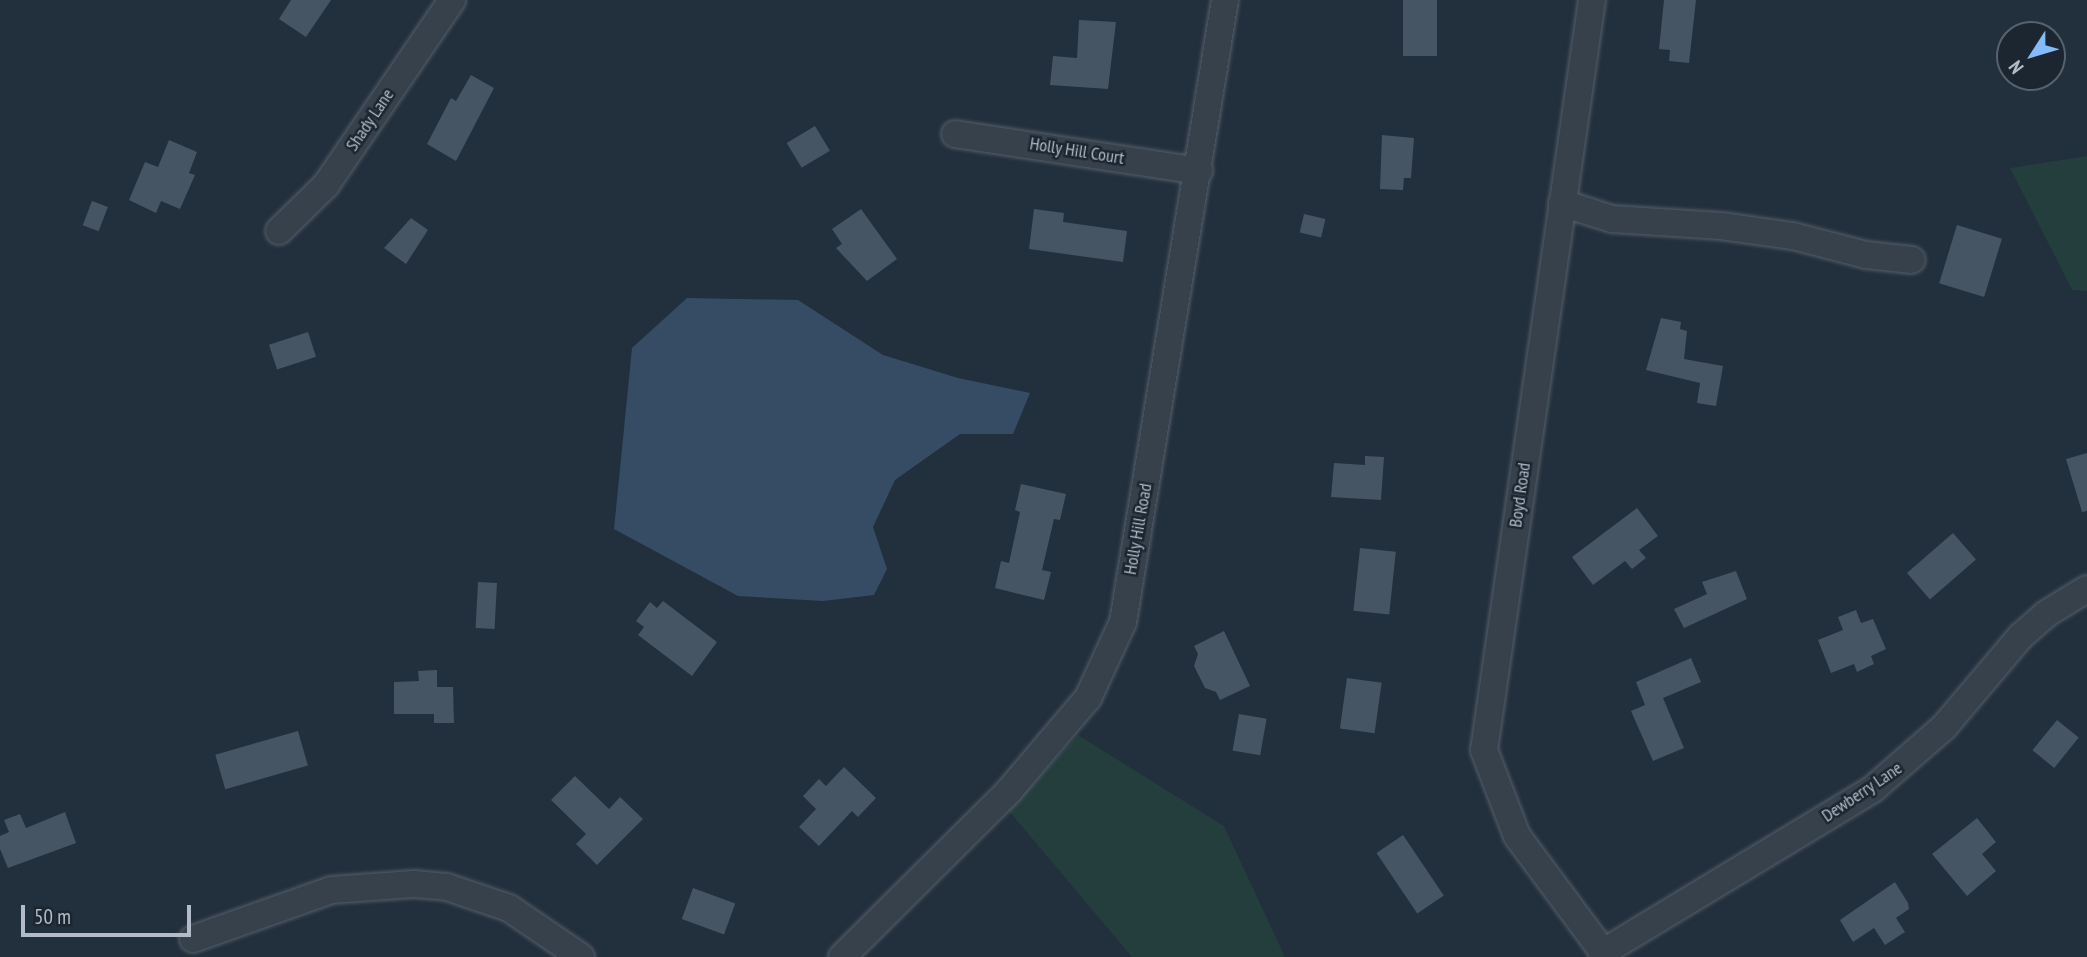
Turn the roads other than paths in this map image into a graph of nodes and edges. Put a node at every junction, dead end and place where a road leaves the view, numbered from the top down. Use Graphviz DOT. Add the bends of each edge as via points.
graph roads {
  1 [pos="452,0"];
  2 [pos="1225,0"];
  3 [pos="1592,0"];
  4 [pos="955,134"];
  5 [pos="1199,171"];
  6 [pos="1562,203"];
  7 [pos="279,231"];
  8 [pos="1912,260"];
  9 [pos="2087,589"];
  10 [pos="193,939"];
  11 [pos="1604,955"];
  12 [pos="581,957"];
  13 [pos="842,957"];
  1 -- 7 [label="street, Shady Lane" via="326,185"];
  2 -- 5 [label="street, Holly Hill Road"];
  3 -- 6 [label="street, Boyd Road"];
  4 -- 5 [label="street, Holly Hill Court"];
  5 -- 13 [label="street, Holly Hill Road" via="1122,622 1088,698 1009,791"];
  6 -- 8 [label="street" via="1612,219 1793,236 1866,255"];
  6 -- 11 [label="street, Boyd Road" via="1484,750 1517,836"];
  9 -- 11 [label="street, Dewberry Lane" via="2021,636 1944,727 1874,788"];
  10 -- 12 [label="street" via="331,890 414,884 447,887 509,908"];
}
